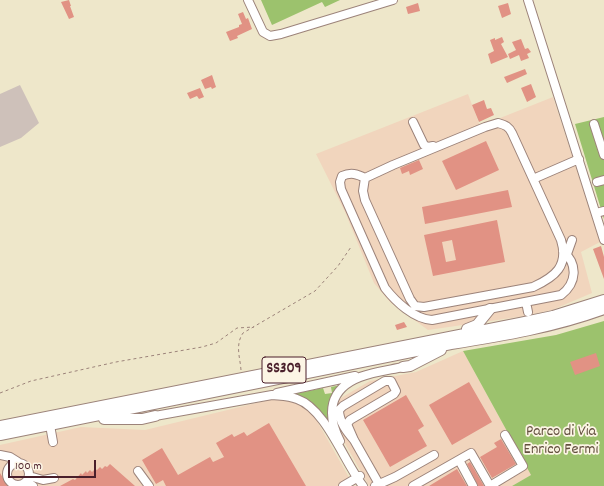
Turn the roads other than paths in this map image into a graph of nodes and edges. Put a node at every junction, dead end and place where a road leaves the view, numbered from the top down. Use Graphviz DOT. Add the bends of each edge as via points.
graph roads {
  1 [pos="248,0"];
  2 [pos="393,0"];
  3 [pos="528,0"];
  4 [pos="594,124"];
  5 [pos="447,142"];
  6 [pos="420,154"];
  7 [pos="604,155"];
  8 [pos="579,159"];
  9 [pos="366,178"];
  10 [pos="533,180"];
  11 [pos="600,212"];
  12 [pos="572,240"];
  13 [pos="604,240"];
  14 [pos="565,253"];
  15 [pos="559,268"];
  16 [pos="573,269"];
  17 [pos="604,300"];
  18 [pos="526,302"];
  19 [pos="490,309"];
  20 [pos="604,309"];
  21 [pos="528,312"];
  22 [pos="448,341"];
  23 [pos="403,367"];
  24 [pos="367,375"];
  25 [pos="272,395"];
  26 [pos="156,416"];
  27 [pos="80,419"];
  28 [pos="50,425"];
  29 [pos="0,426"];
  30 [pos="505,434"];
  31 [pos="0,435"];
  32 [pos="354,440"];
  33 [pos="54,442"];
  34 [pos="0,455"];
  35 [pos="434,455"];
  36 [pos="459,460"];
  37 [pos="18,462"];
  38 [pos="0,466"];
  39 [pos="138,471"];
  40 [pos="7,472"];
  41 [pos="358,477"];
  42 [pos="28,483"];
  43 [pos="12,484"];
  44 [pos="377,485"];
  45 [pos="38,486"];
  46 [pos="149,486"];
  47 [pos="343,486"];
  48 [pos="363,486"];
  49 [pos="413,486"];
  50 [pos="473,486"];
  51 [pos="490,486"];
  1 -- 2 [label="street" via="263,32 270,36"];
  3 -- 8 [label="street"];
  4 -- 7 [label="street"];
  5 -- 6 [label="street"];
  5 -- 6 [label="street" via="426,147 412,122"];
  5 -- 10 [label="street" via="492,124 504,124 512,133"];
  6 -- 9 [label="street"];
  8 -- 10 [label="street"];
  8 -- 11 [label="street"];
  9 -- 15 [label="street" via="363,191 365,200 415,306 424,307 533,287 550,280"];
  9 -- 19 [label="street" via="349,173 342,176 340,185 389,293 412,313 426,320"];
  10 -- 14 [label="street"];
  11 -- 13 [label="street"];
  12 -- 14 [label="street"];
  14 -- 15 [label="street"];
  14 -- 16 [label="street"];
  15 -- 16 [label="street"];
  16 -- 18 [label="street" via="571,286 561,295"];
  17 -- 22 [label="main road, SS309" via="553,316"];
  18 -- 19 [label="street"];
  18 -- 21 [label="street"];
  19 -- 22 [label="main road" via="475,327 453,332"];
  20 -- 22 [label="main road, SS309" via="526,331"];
  22 -- 23 [label="main road" via="410,366"];
  22 -- 27 [label="main road, SS309"];
  22 -- 29 [label="main road, SS309"];
  23 -- 24 [label="street"];
  24 -- 25 [label="street"];
  24 -- 41 [label="street" via="350,381 343,387 334,401 331,415 337,435"];
  25 -- 26 [label="street"];
  25 -- 41 [label="street" via="298,399 317,413"];
  26 -- 27 [label="main road" via="142,419"];
  27 -- 28 [label="main road, SS309"];
  28 -- 31 [label="main road, SS309"];
  28 -- 33 [label="street"];
  30 -- 51 [label="street" via="523,466"];
  32 -- 32 [label="street" via="347,422 394,394 396,390 391,381 385,381 339,410 340,418"];
  32 -- 44 [label="street"];
  34 -- 37 [label="street"];
  35 -- 44 [label="street"];
  36 -- 49 [label="street"];
  36 -- 50 [label="street"];
  36 -- 51 [label="street" via="471,453"];
  37 -- 40 [label="street" via="12,464"];
  37 -- 42 [label="street" via="27,466 30,472"];
  38 -- 40 [label="street"];
  39 -- 46 [label="street"];
  40 -- 43 [label="street"];
  41 -- 47 [label="street"];
  41 -- 48 [label="street"];
  42 -- 43 [label="street"];
  42 -- 45 [label="street" via="55,477"];
}
